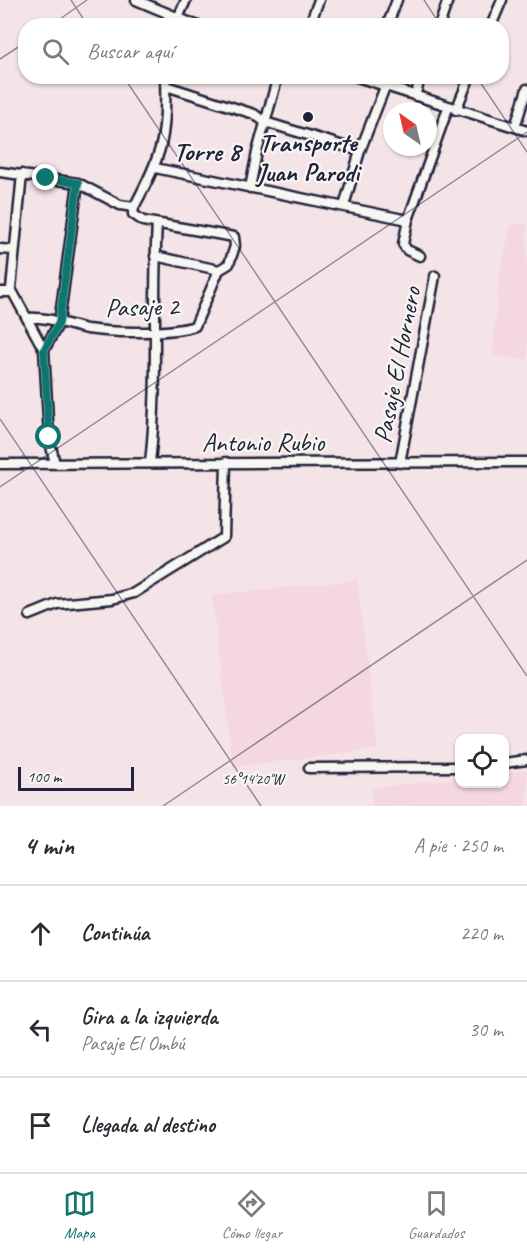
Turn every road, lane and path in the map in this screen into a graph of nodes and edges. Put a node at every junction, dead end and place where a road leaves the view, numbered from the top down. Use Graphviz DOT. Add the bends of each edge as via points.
graph roads {
  1 [pos="136,0"];
  2 [pos="186,0"];
  3 [pos="319,0"];
  4 [pos="397,0"];
  5 [pos="448,0"];
  6 [pos="502,0"];
  7 [pos="173,17"];
  8 [pos="312,18"];
  9 [pos="390,18"];
  10 [pos="442,18"];
  11 [pos="494,18"];
  12 [pos="166,84"];
  13 [pos="174,84"];
  14 [pos="276,84"];
  15 [pos="379,84"];
  16 [pos="419,84"];
  17 [pos="466,84"];
  18 [pos="385,87"];
  19 [pos="527,89"];
  20 [pos="415,96"];
  21 [pos="452,109"];
  22 [pos="265,122"];
  23 [pos="515,127"];
  24 [pos="527,131"];
  25 [pos="360,151"];
  26 [pos="155,168"];
  27 [pos="0,172"];
  28 [pos="22,174"];
  29 [pos="78,183"];
  30 [pos="250,188"];
  31 [pos="344,206"];
  32 [pos="134,207"];
  33 [pos="408,220"];
  34 [pos="157,224"];
  35 [pos="0,249"];
  36 [pos="13,250"];
  37 [pos="155,256"];
  38 [pos="420,256"];
  39 [pos="219,270"];
  40 [pos="435,276"];
  41 [pos="0,292"];
  42 [pos="12,292"];
  43 [pos="27,318"];
  44 [pos="59,323"];
  45 [pos="155,329"];
  46 [pos="44,350"];
  47 [pos="226,462"];
  48 [pos="527,462"];
  49 [pos="150,463"];
  50 [pos="400,463"];
  51 [pos="0,464"];
  52 [pos="55,464"];
  53 [pos="30,615"];
  54 [pos="527,760"];
  55 [pos="509,762"];
  56 [pos="455,767"];
  57 [pos="309,768"];
  1 -- 7 [label="street"];
  2 -- 7 [label="street"];
  3 -- 8 [label="street"];
  4 -- 9 [label="street"];
  5 -- 10 [label="street"];
  6 -- 11 [label="street"];
  12 -- 26 [label="street" via="166,130"];
  13 -- 22 [label="street" via="254,114"];
  14 -- 22 [label="street"];
  15 -- 18 [label="street"];
  16 -- 20 [label="street"];
  17 -- 21 [label="street"];
  18 -- 20 [label="street"];
  18 -- 25 [label="street"];
  19 -- 23 [label="street"];
  20 -- 21 [label="street"];
  21 -- 23 [label="street"];
  21 -- 33 [label="street"];
  22 -- 25 [label="street"];
  22 -- 30 [label="street"];
  23 -- 24 [label="street"];
  25 -- 31 [label="street"];
  26 -- 30 [label="street"];
  26 -- 32 [label="street"];
  27 -- 28 [label="street"];
  28 -- 29 [label="street"];
  28 -- 36 [label="street"];
  29 -- 32 [label="street" via="120,205"];
  29 -- 44 [label="street"];
  30 -- 31 [label="street"];
  31 -- 33 [label="street"];
  32 -- 34 [label="street" via="137,219"];
  33 -- 38 [label="street" via="404,248"];
  34 -- 37 [label="street"];
  34 -- 39 [label="street, Pasaje 2" via="234,237 229,264"];
  35 -- 36 [label="street"];
  36 -- 42 [label="street"];
  37 -- 39 [label="street"];
  37 -- 45 [label="street"];
  39 -- 45 [label="street, Pasaje 2" via="195,326"];
  40 -- 50 [label="street, Pasaje El Hornero"];
  41 -- 42 [label="street"];
  42 -- 43 [label="street"];
  43 -- 44 [label="street, Pasaje 2"];
  43 -- 46 [label="street"];
  44 -- 45 [label="street, Pasaje 2" via="120,332"];
  44 -- 46 [label="street"];
  45 -- 49 [label="street"];
  46 -- 52 [label="street" via="48,426"];
  47 -- 49 [label="street, Antonio Rubio"];
  47 -- 50 [label="street, Antonio Rubio"];
  47 -- 53 [label="street" via="224,537 135,593 57,604"];
  48 -- 50 [label="street, Antonio Rubio"];
  49 -- 52 [label="street, Antonio Rubio"];
  51 -- 52 [label="street, Antonio Rubio"];
  54 -- 55 [label="street"];
  56 -- 57 [label="street"];
}
